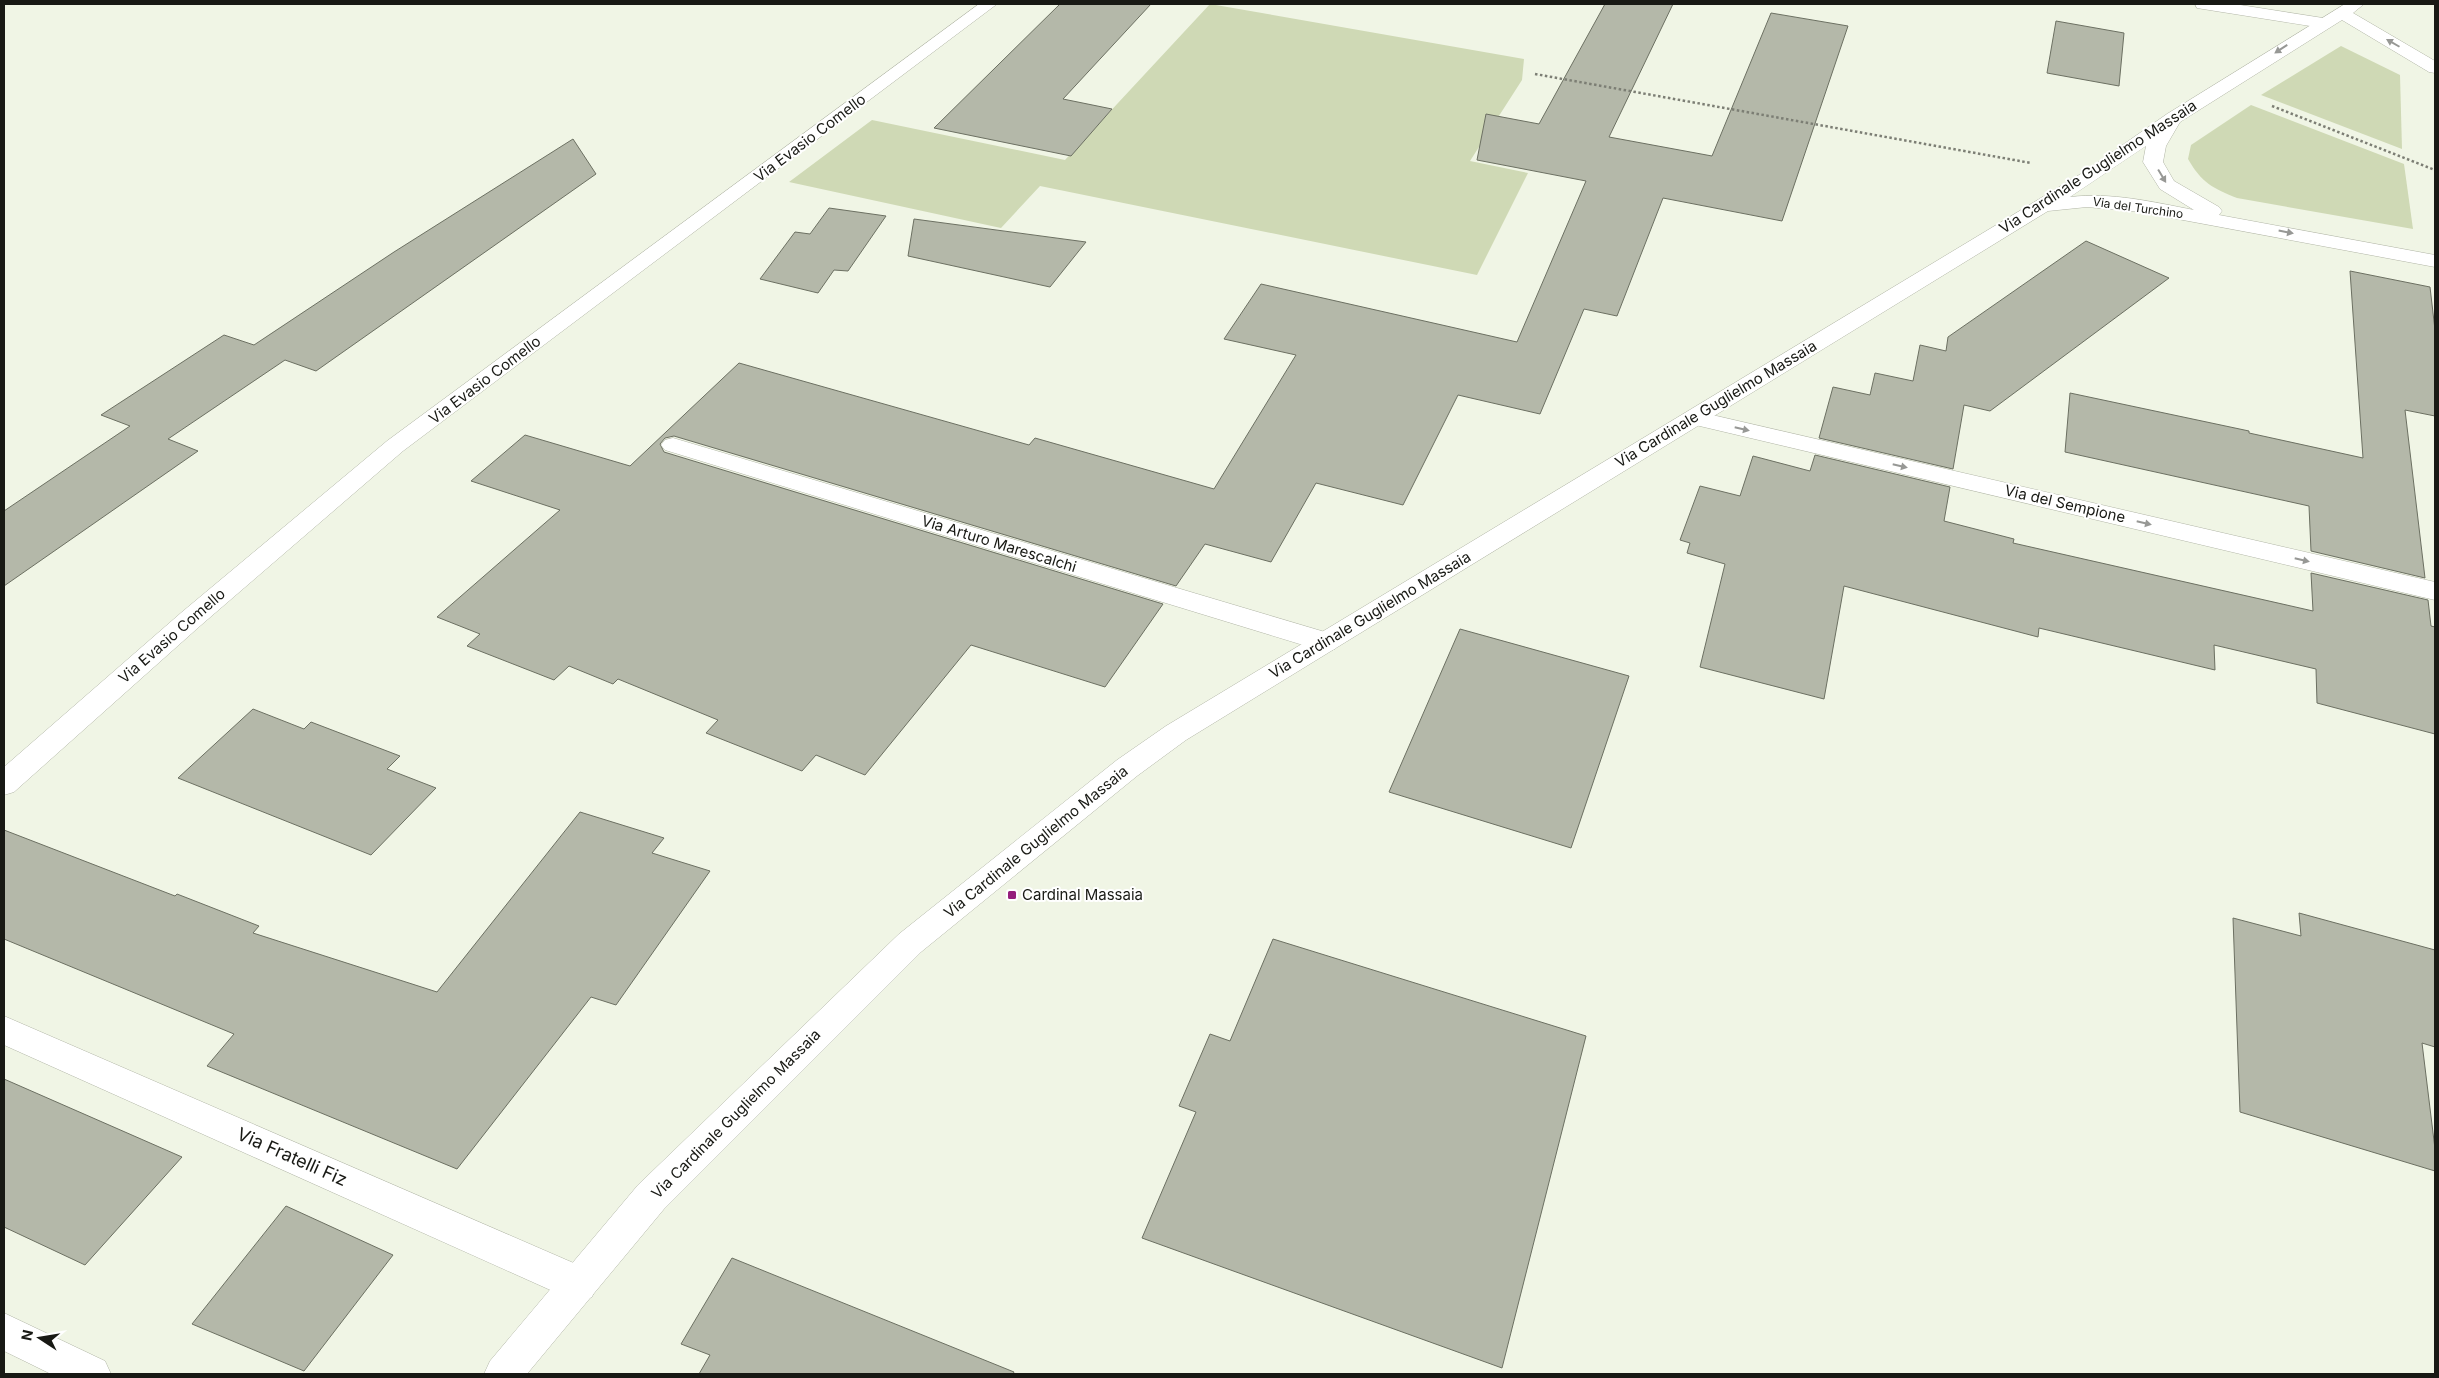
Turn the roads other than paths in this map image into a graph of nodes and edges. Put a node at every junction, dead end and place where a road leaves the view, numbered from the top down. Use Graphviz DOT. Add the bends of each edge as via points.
graph roads {
  1 [pos="989,4"];
  2 [pos="2203,4"];
  3 [pos="2348,8"];
  4 [pos="2322,23"];
  5 [pos="2435,68"];
  6 [pos="2174,118"];
  7 [pos="2038,208"];
  8 [pos="2238,223"];
  9 [pos="2435,261"];
  10 [pos="1695,418"];
  11 [pos="673,445"];
  12 [pos="2435,591"];
  13 [pos="1326,642"];
  14 [pos="4,784"];
  15 [pos="4,1030"];
  16 [pos="579,1284"];
  17 [pos="4,1332"];
  18 [pos="92,1374"];
  19 [pos="503,1374"];
  1 -- 14 [label="street, Via Evasio Comello" via="395,446"];
  2 -- 4 [label="street"];
  3 -- 4 [label="street, Via Cardinale Guglielmo Massaia"];
  5 -- 3 [label="street, one-way"];
  4 -- 6 [label="street, Via Cardinale Guglielmo Massaia, one-way"];
  6 -- 7 [label="street, Via Cardinale Guglielmo Massaia" via="2091,176"];
  6 -- 8 [label="street, Via del Turchino, one-way" via="2156,146 2153,162 2167,185 2195,203"];
  7 -- 8 [label="street, Via del Turchino" via="2087,200"];
  7 -- 10 [label="street, Via Cardinale Guglielmo Massaia"];
  8 -- 9 [label="street, Via del Turchino, one-way"];
  10 -- 12 [label="street, Via del Sempione, one-way"];
  10 -- 13 [label="street, Via Cardinale Guglielmo Massaia"];
  11 -- 13 [label="street, Via Arturo Marescalchi"];
  13 -- 16 [label="street, Via Cardinale Guglielmo Massaia" via="1176,733 1134,763 910,943 658,1190"];
  15 -- 16 [label="street, Via Fratelli Fiz"];
  16 -- 19 [label="street, Via Cardinale Guglielmo Massaia"];
  17 -- 18 [label="street"];
}
